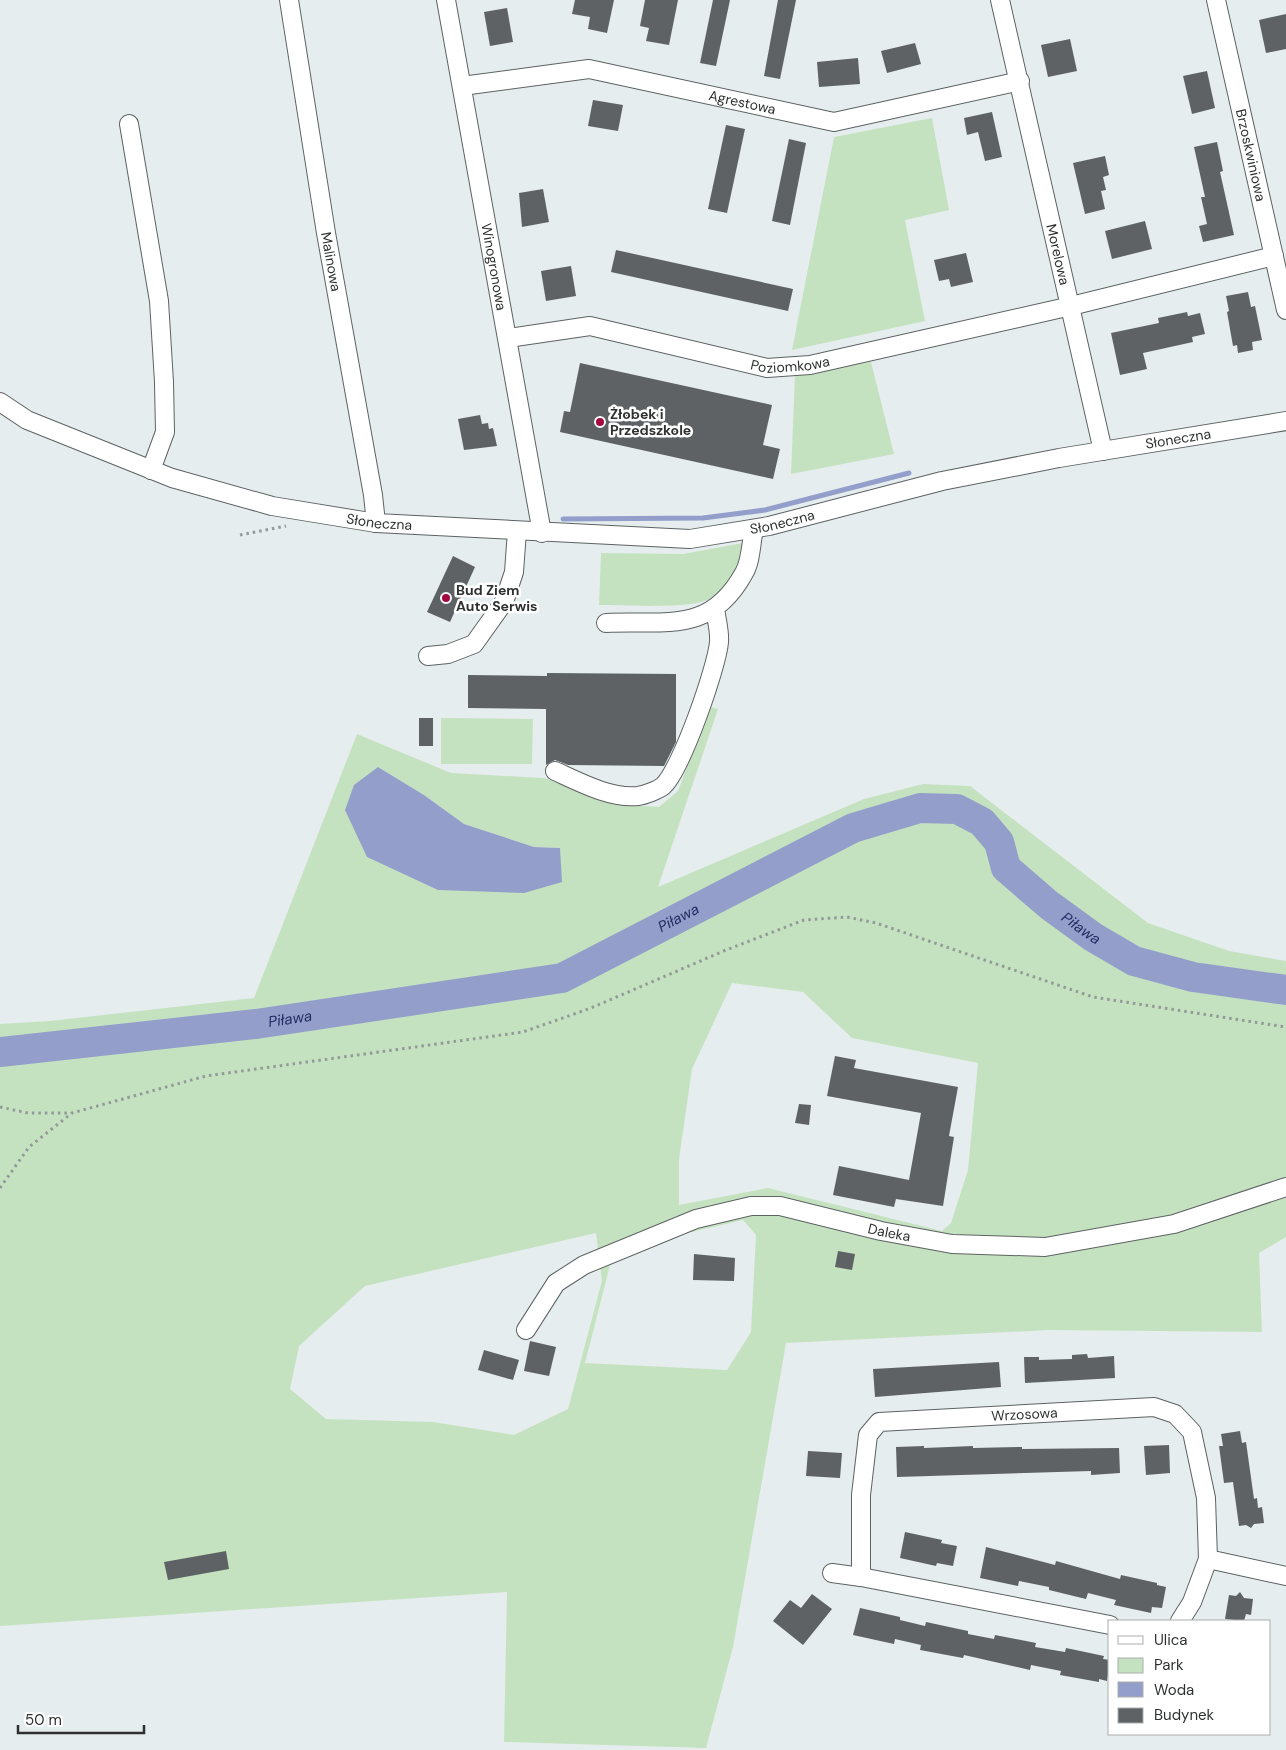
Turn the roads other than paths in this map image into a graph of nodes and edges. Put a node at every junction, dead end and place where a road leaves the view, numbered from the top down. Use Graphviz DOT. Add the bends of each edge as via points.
graph roads {
  1 [pos="289,0"];
  2 [pos="446,0"];
  3 [pos="1000,0"];
  4 [pos="1216,0"];
  5 [pos="1020,81"];
  6 [pos="462,86"];
  7 [pos="129,124"];
  8 [pos="1274,256"];
  9 [pos="1071,306"];
  10 [pos="1286,310"];
  11 [pos="508,338"];
  12 [pos="0,402"];
  13 [pos="1286,421"];
  14 [pos="1103,451"];
  15 [pos="152,470"];
  16 [pos="376,523"];
  17 [pos="754,528"];
  18 [pos="517,531"];
  19 [pos="542,533"];
  20 [pos="715,608"];
  21 [pos="606,623"];
  22 [pos="428,656"];
  23 [pos="555,771"];
  24 [pos="1286,1187"];
  25 [pos="526,1330"];
  26 [pos="1208,1559"];
  27 [pos="832,1573"];
  28 [pos="1286,1576"];
  29 [pos="861,1577"];
  30 [pos="1181,1620"];
  31 [pos="1108,1626"];
  1 -- 16 [label="street, Malinowa"];
  2 -- 6 [label="street, Winogronowa"];
  3 -- 5 [label="street, Morelowa"];
  4 -- 8 [label="street, Brzoskwiniowa"];
  5 -- 6 [label="street, Agrestowa" via="834,122 589,68"];
  5 -- 9 [label="street, Morelowa"];
  6 -- 11 [label="street, Winogronowa"];
  7 -- 15 [label="street" via="159,301 165,432"];
  8 -- 9 [label="street"];
  8 -- 10 [label="street, Brzoskwiniowa"];
  9 -- 11 [label="street, Poziomkowa" via="810,365 767,368 590,326"];
  9 -- 14 [label="street, Morelowa"];
  11 -- 19 [label="street, Winogronowa"];
  12 -- 15 [label="street, Słoneczna" via="27,420"];
  13 -- 14 [label="street, Słoneczna"];
  14 -- 17 [label="street, Słoneczna" via="942,481"];
  15 -- 16 [label="street, Słoneczna" via="272,506"];
  16 -- 18 [label="street, Słoneczna"];
  17 -- 19 [label="street, Słoneczna" via="690,539"];
  17 -- 20 [label="street" via="745,572"];
  18 -- 19 [label="street, Słoneczna"];
  18 -- 22 [label="street" via="514,572 504,602 474,644 448,654"];
  20 -- 21 [label="street" via="707,614 677,623"];
  20 -- 23 [label="street" via="719,641 712,668 686,746 671,776 662,786 639,796 618,794 588,786"];
  24 -- 25 [label="street, Daleka" via="1174,1224 1045,1247 952,1244 780,1206 751,1206 696,1219 584,1265 556,1283"];
  26 -- 28 [label="street"];
  26 -- 29 [label="street, Wrzosowa" via="1206,1498 1192,1432 1175,1414 1154,1407 879,1422 868,1435 862,1485"];
  26 -- 30 [label="street, Wrzosowa" via="1192,1602"];
  27 -- 29 [label="street"];
  29 -- 31 [label="street"];
}
